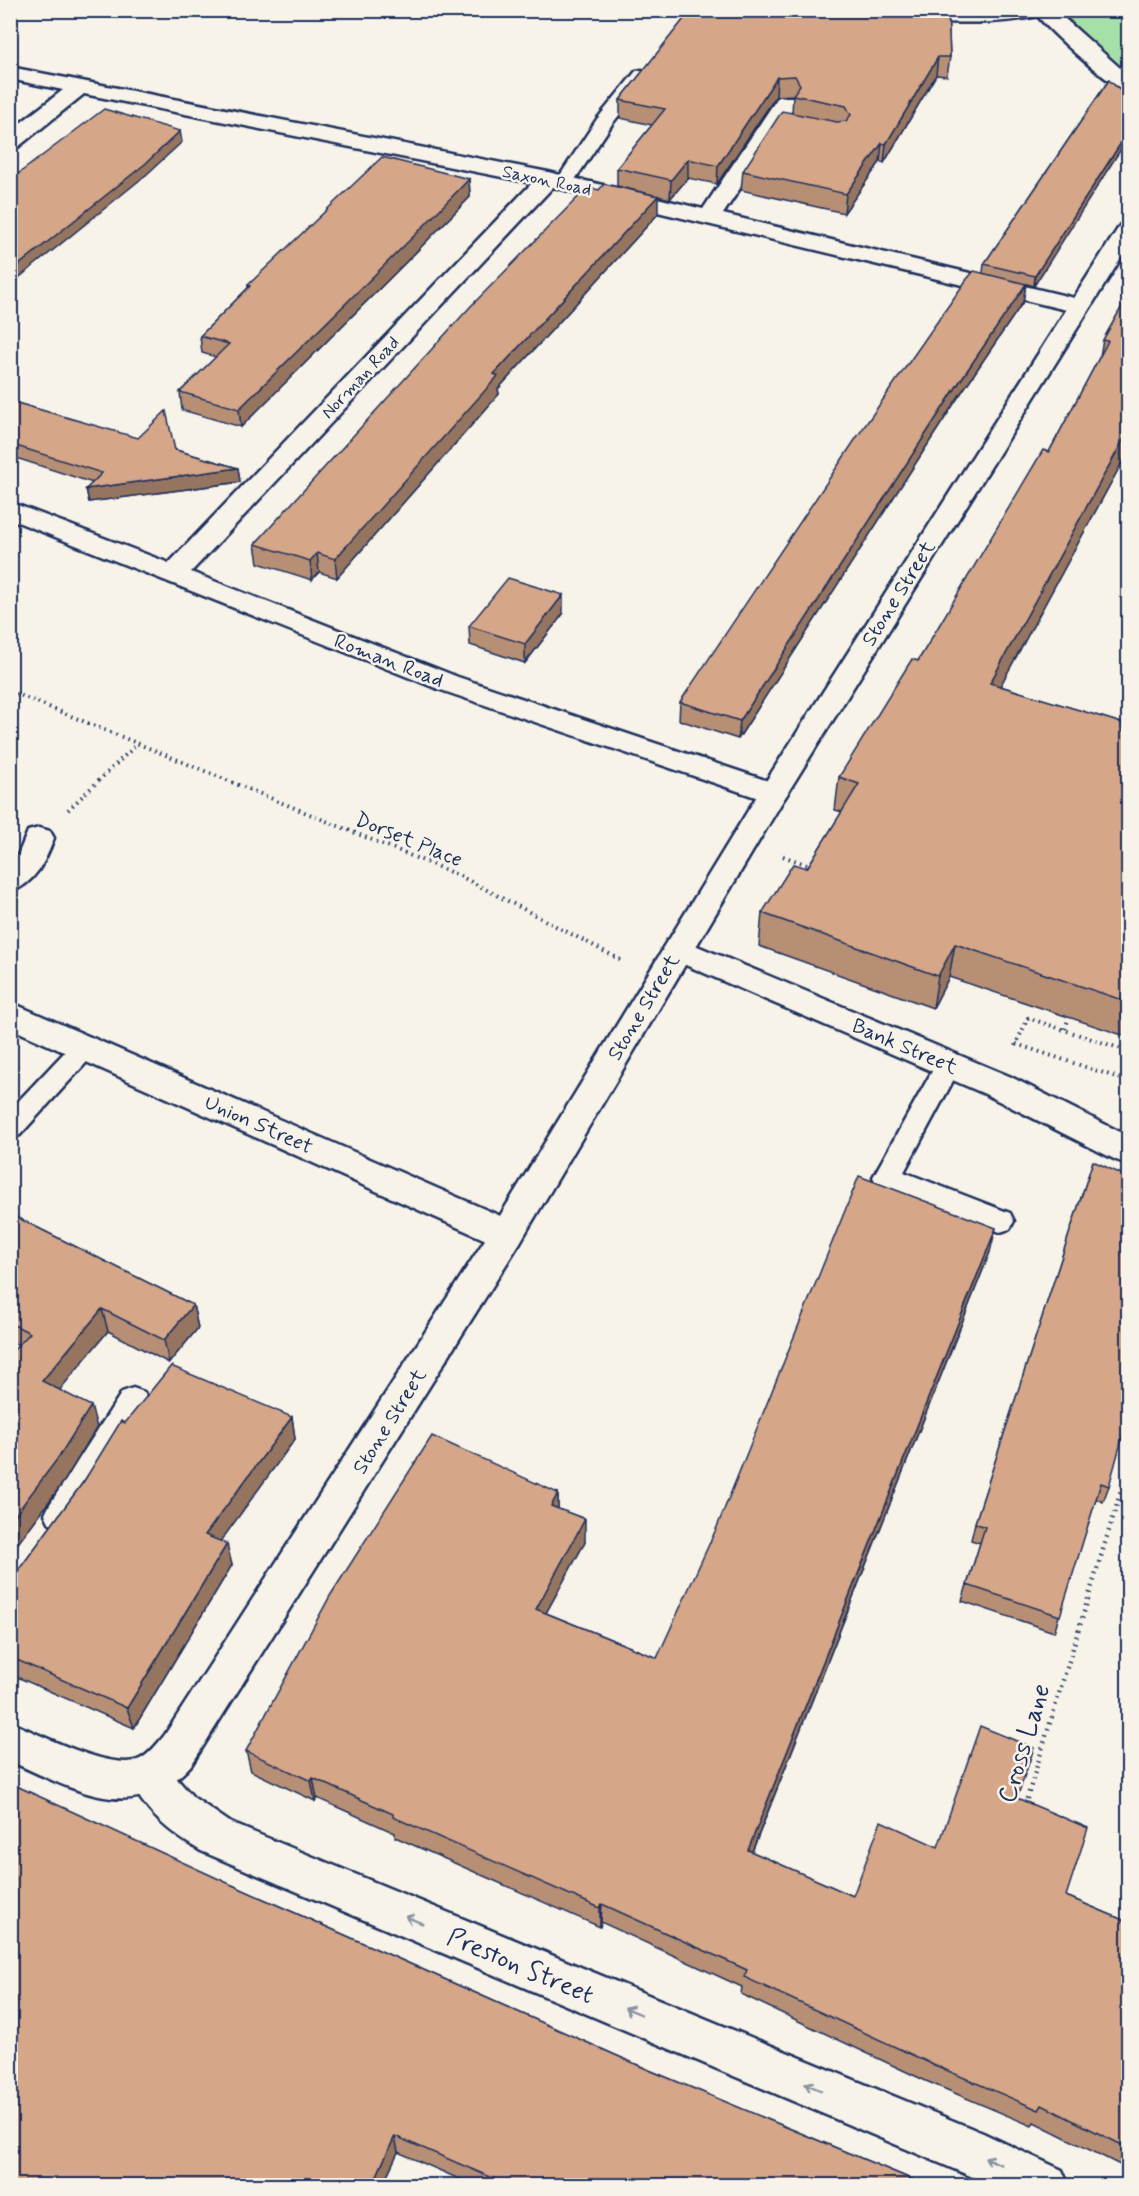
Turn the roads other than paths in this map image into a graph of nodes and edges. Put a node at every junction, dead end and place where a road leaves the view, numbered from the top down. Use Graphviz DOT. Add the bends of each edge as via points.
graph roads {
  1 [pos="869,10"];
  2 [pos="1041,10"];
  3 [pos="655,60"];
  4 [pos="10,73"];
  5 [pos="1128,85"];
  6 [pos="80,87"];
  7 [pos="785,115"];
  8 [pos="10,142"];
  9 [pos="556,181"];
  10 [pos="709,218"];
  11 [pos="1128,230"];
  12 [pos="1079,306"];
  13 [pos="10,510"];
  14 [pos="172,576"];
  15 [pos="773,793"];
  16 [pos="39,838"];
  17 [pos="10,881"];
  18 [pos="678,949"];
  19 [pos="10,1014"];
  20 [pos="86,1047"];
  21 [pos="949,1064"];
  22 [pos="10,1128"];
  23 [pos="1128,1151"];
  24 [pos="1000,1221"];
  25 [pos="507,1234"];
  26 [pos="134,1401"];
  27 [pos="44,1538"];
  28 [pos="10,1741"];
  29 [pos="149,1777"];
  30 [pos="1046,2186"];
  1 -- 2 [label="street" via="962,15"];
  2 -- 5 [label="street"];
  3 -- 9 [label="lane"];
  4 -- 6 [label="street, Saxon Road"];
  6 -- 8 [label="street"];
  6 -- 9 [label="street, Saxon Road"];
  7 -- 10 [label="street"];
  9 -- 10 [label="street, Saxon Road"];
  9 -- 14 [label="street, Norman Road"];
  10 -- 12 [label="street, Saxon Road"];
  11 -- 12 [label="street, Stone Street"];
  12 -- 15 [label="street, Stone Street"];
  13 -- 14 [label="street, Roman Road"];
  14 -- 15 [label="street, Roman Road" via="448,683"];
  15 -- 18 [label="street, Stone Street"];
  16 -- 17 [label="street" via="31,860"];
  18 -- 21 [label="street, Bank Street"];
  18 -- 25 [label="street, Stone Street"];
  19 -- 20 [label="street, Union Street"];
  20 -- 22 [label="lane"];
  20 -- 25 [label="street, Union Street"];
  21 -- 23 [label="street, Bank Street"];
  21 -- 24 [label="lane" via="887,1178"];
  25 -- 29 [label="street, Stone Street" via="206,1709 178,1750"];
  26 -- 27 [label="lane"];
  28 -- 29 [label="street" via="107,1779"];
  30 -- 29 [label="street, Preston Street, one-way" via="967,2149 216,1837 172,1809"];
}
